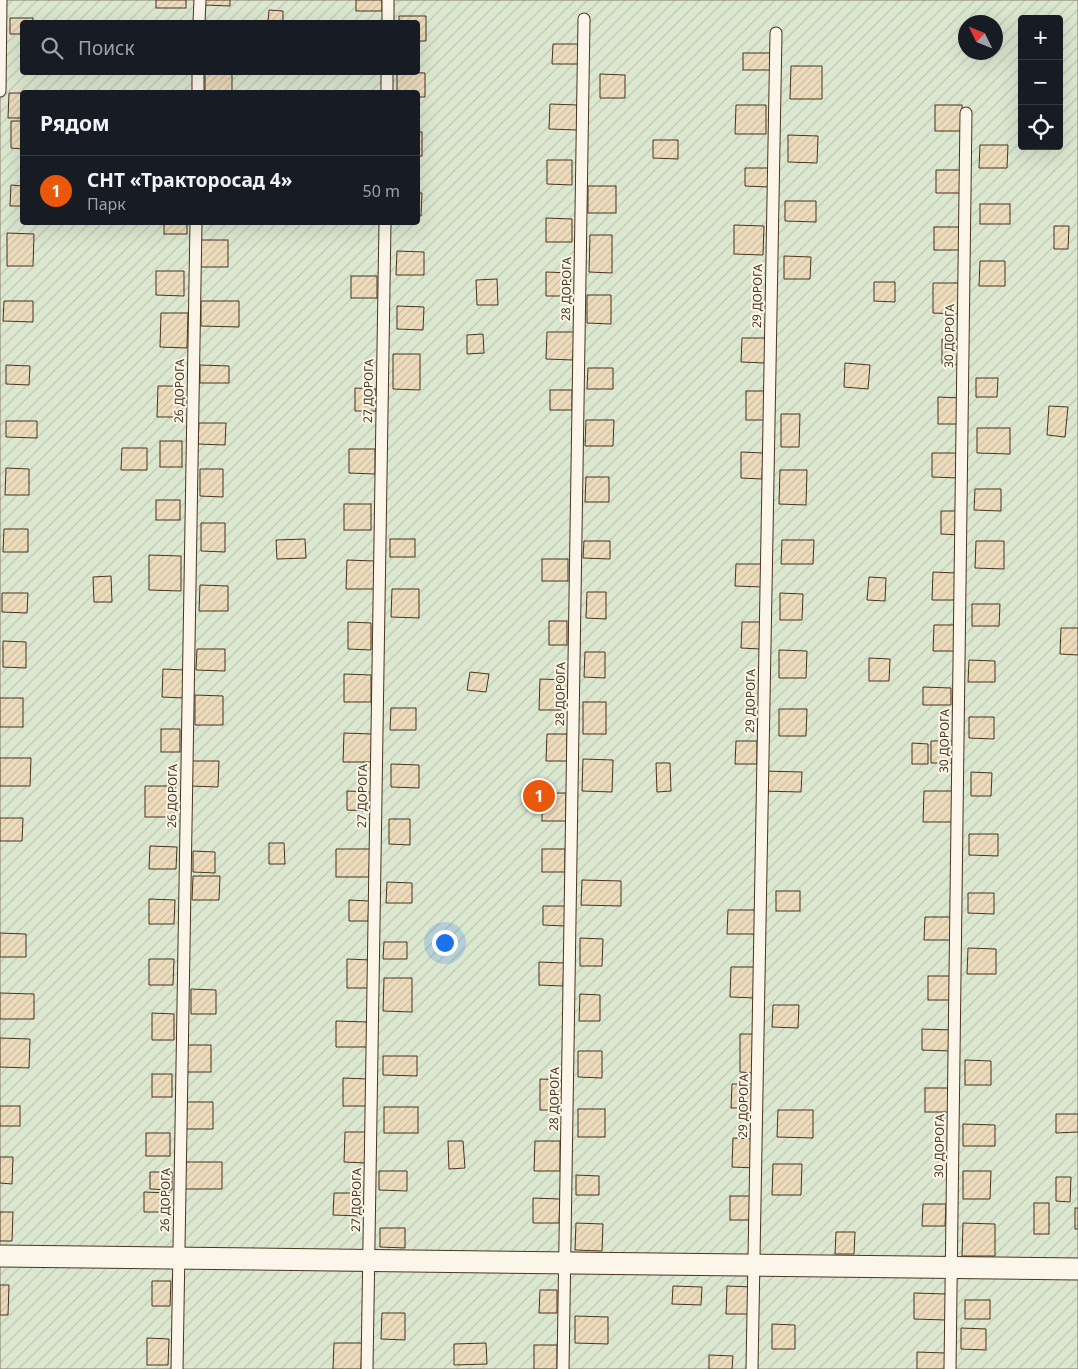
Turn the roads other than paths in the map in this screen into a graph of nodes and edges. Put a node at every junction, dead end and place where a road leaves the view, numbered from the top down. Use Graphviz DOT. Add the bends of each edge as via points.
graph roads {
  1 [pos="2,0"];
  2 [pos="200,0"];
  3 [pos="388,0"];
  4 [pos="584,19"];
  5 [pos="199,20"];
  6 [pos="388,20"];
  7 [pos="776,33"];
  8 [pos="198,75"];
  9 [pos="387,75"];
  10 [pos="198,90"];
  11 [pos="387,90"];
  12 [pos="0,91"];
  13 [pos="966,113"];
  14 [pos="196,225"];
  15 [pos="385,225"];
  16 [pos="0,1256"];
  17 [pos="178,1258"];
  18 [pos="369,1260"];
  19 [pos="565,1263"];
  20 [pos="753,1265"];
  21 [pos="952,1268"];
  22 [pos="1078,1269"];
  23 [pos="176,1369"];
  24 [pos="367,1369"];
  25 [pos="563,1369"];
  26 [pos="752,1369"];
  27 [pos="950,1369"];
  1 -- 12 [label="lane"];
  2 -- 5 [label="lane"];
  3 -- 6 [label="lane"];
  4 -- 19 [label="lane, 28 ДОРОГА"];
  7 -- 20 [label="lane, 29 ДОРОГА"];
  8 -- 10 [label="lane"];
  9 -- 11 [label="lane"];
  13 -- 21 [label="lane, 30 ДОРОГА"];
  14 -- 17 [label="lane, 26 ДОРОГА"];
  15 -- 18 [label="lane, 27 ДОРОГА"];
  16 -- 17 [label="street"];
  17 -- 18 [label="street"];
  17 -- 23 [label="lane, 26 ДОРОГА"];
  18 -- 19 [label="street"];
  18 -- 24 [label="lane, 27 ДОРОГА"];
  19 -- 20 [label="street"];
  19 -- 25 [label="lane, 28 ДОРОГА"];
  20 -- 21 [label="street"];
  20 -- 26 [label="lane, 29 ДОРОГА"];
  21 -- 22 [label="street"];
  21 -- 27 [label="lane, 30 ДОРОГА"];
}
